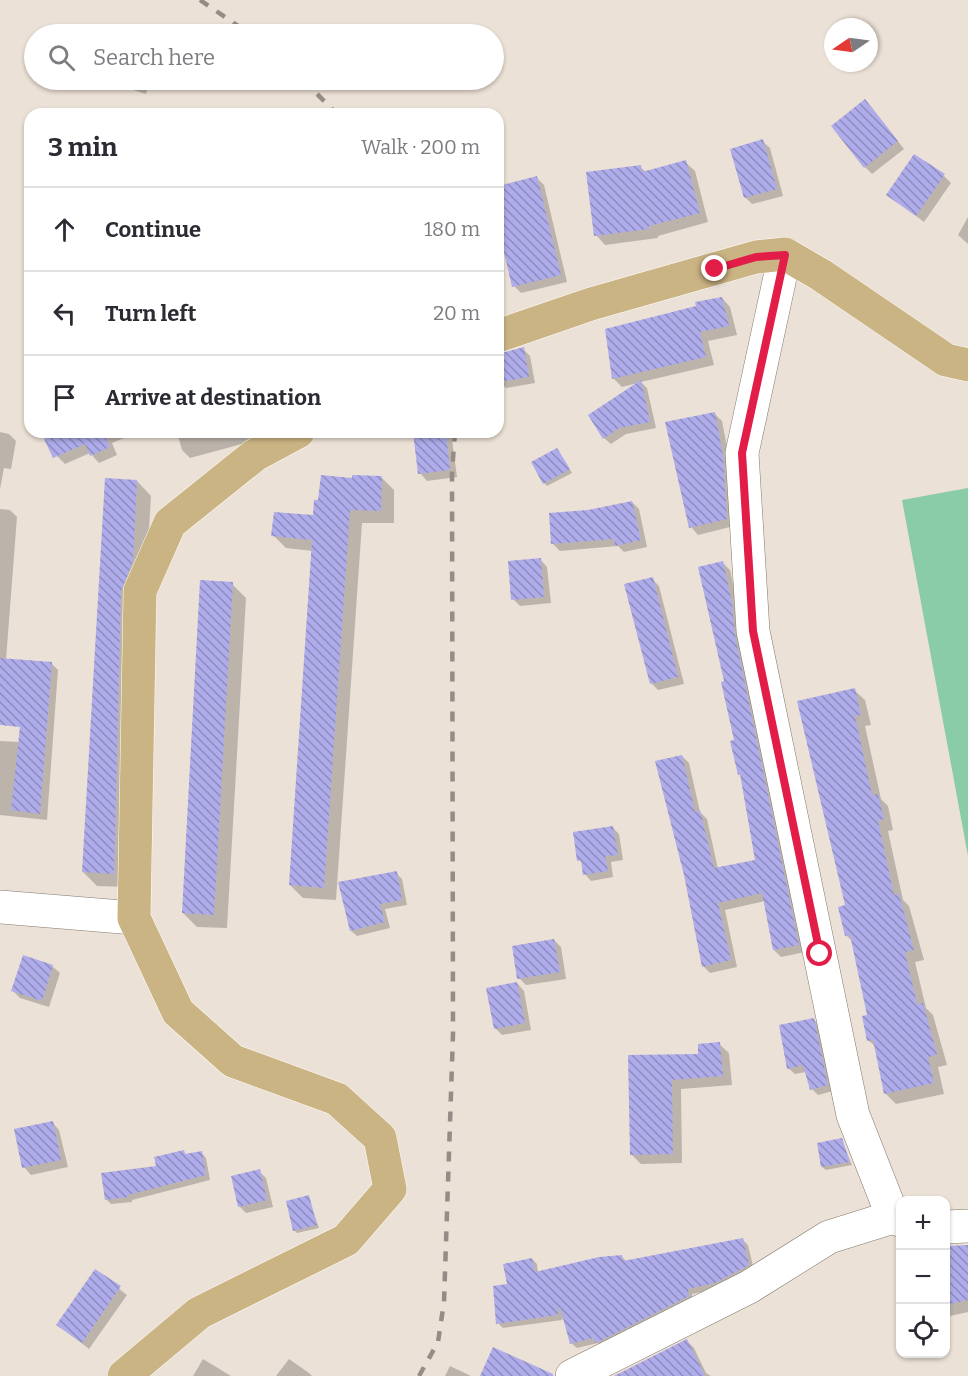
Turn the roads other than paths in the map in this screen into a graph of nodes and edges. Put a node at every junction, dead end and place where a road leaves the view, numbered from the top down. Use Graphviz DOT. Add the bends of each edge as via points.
graph roads {
  1 [pos="785,255"];
  2 [pos="504,334"];
  3 [pos="968,364"];
  4 [pos="287,438"];
  5 [pos="0,908"];
  6 [pos="134,918"];
  7 [pos="896,1216"];
  8 [pos="896,1218"];
  9 [pos="968,1226"];
  10 [pos="950,1227"];
  11 [pos="124,1376"];
  12 [pos="572,1376"];
  1 -- 2 [label="main road" via="745,260 591,304"];
  1 -- 3 [label="main road" via="821,274 946,360"];
  1 -- 7 [label="street" via="742,453 753,631 853,1115"];
  4 -- 6 [label="main road" via="255,455 170,523 140,591"];
  5 -- 6 [label="street"];
  6 -- 11 [label="main road" via="178,1012 233,1061 337,1099 380,1138 390,1189 346,1240 199,1313"];
  8 -- 12 [label="street" via="829,1237 748,1287"];
  9 -- 10 [label="street"];
}
